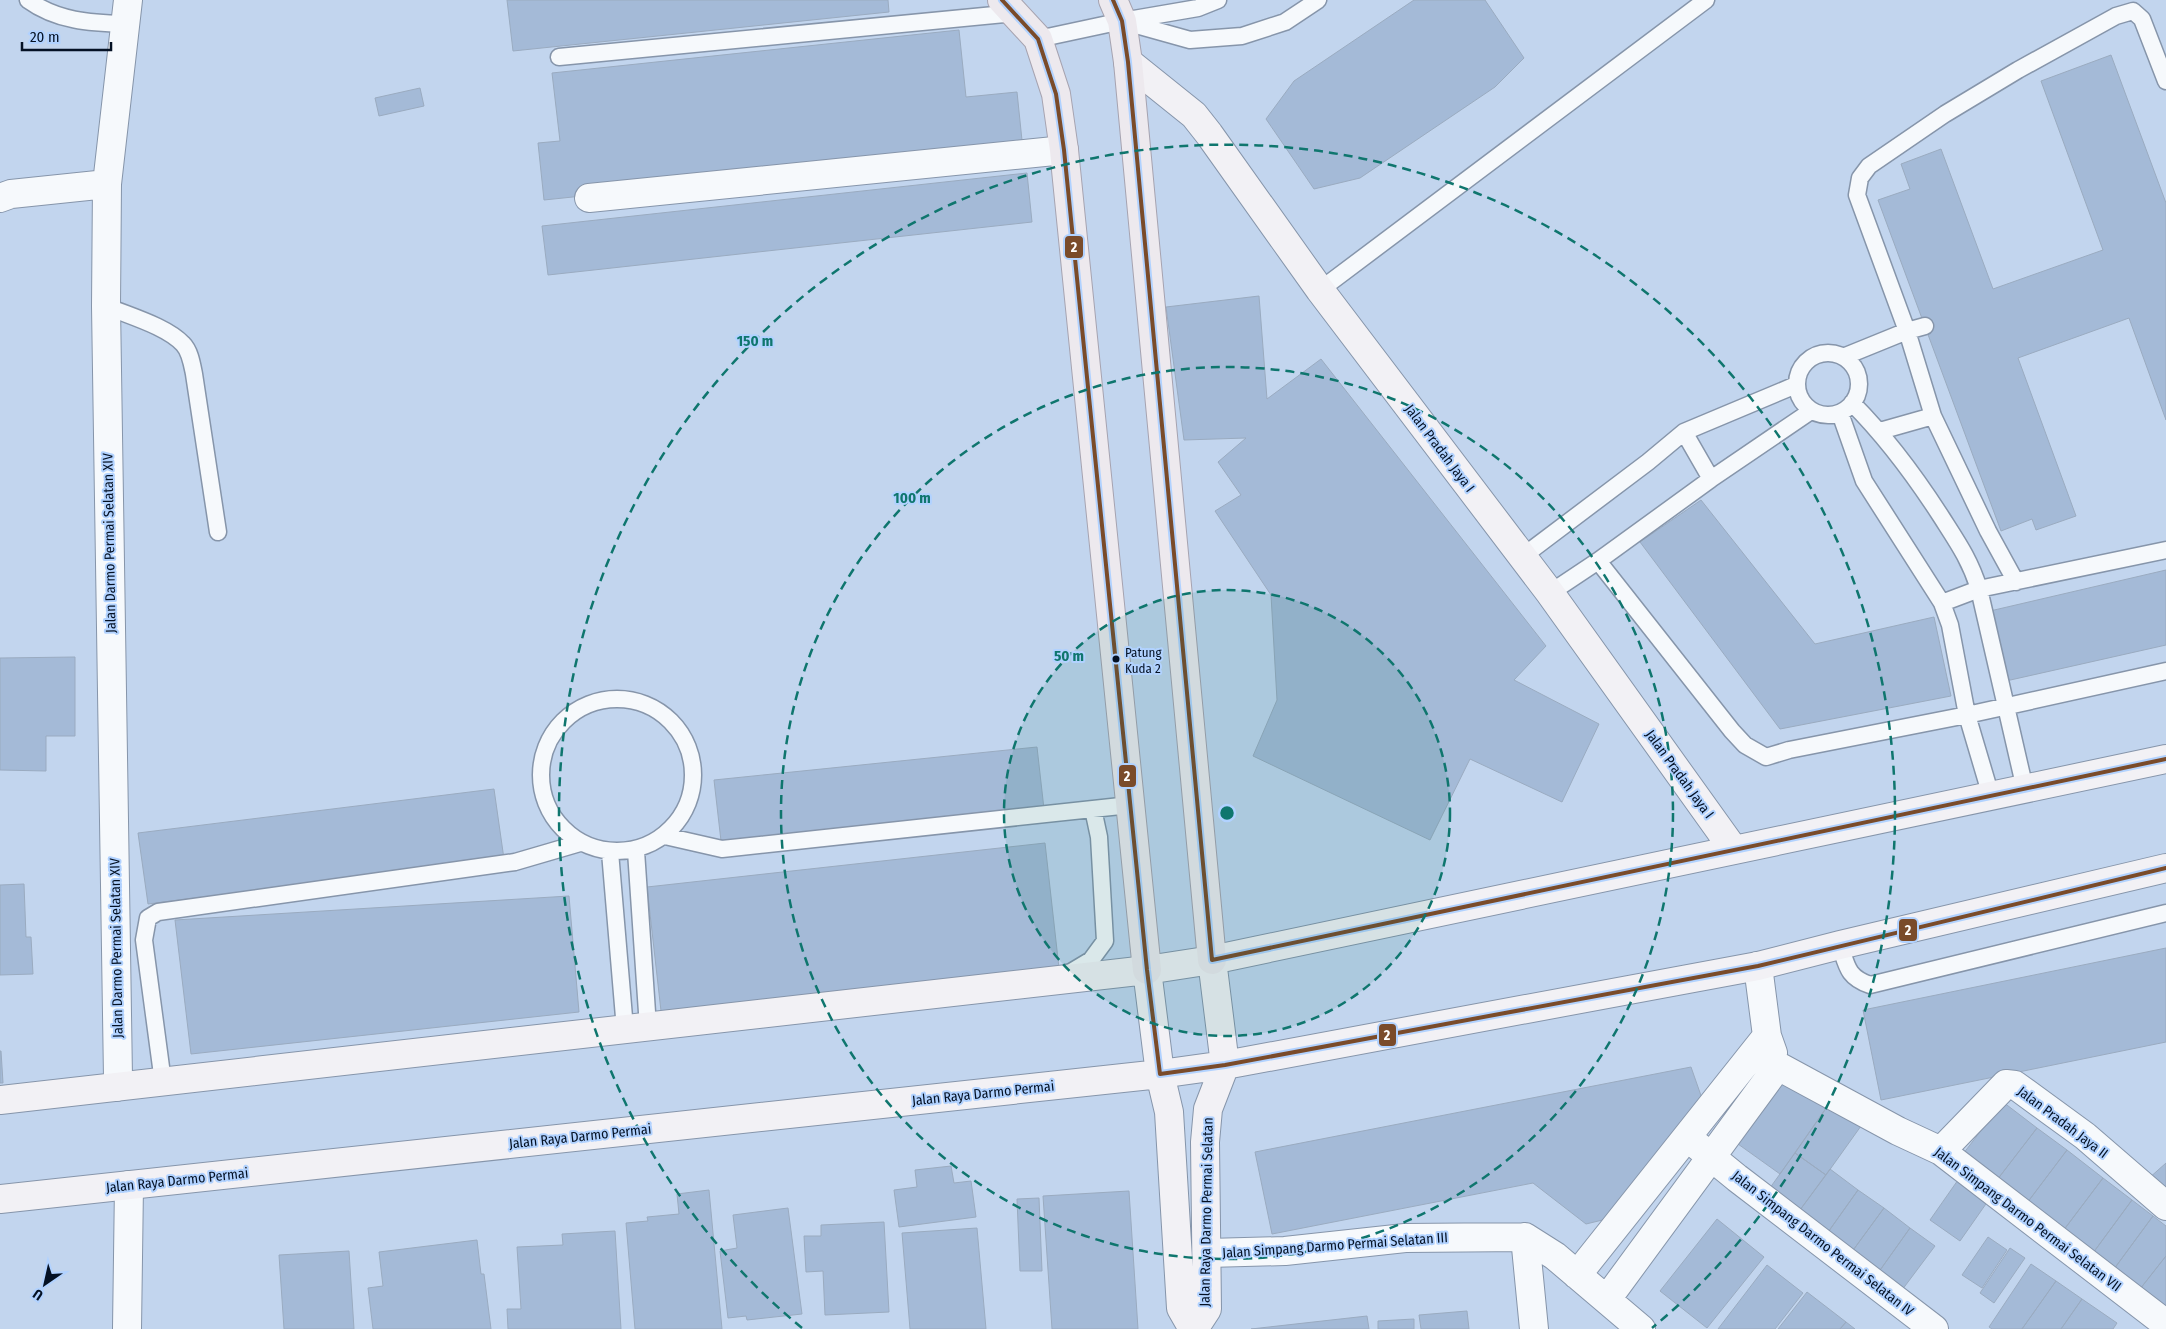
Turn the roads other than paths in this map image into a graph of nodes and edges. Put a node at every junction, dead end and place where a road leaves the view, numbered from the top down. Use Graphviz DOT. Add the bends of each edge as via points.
graph roads {
  1 [pos="28,0"];
  2 [pos="1218,0"];
  3 [pos="1318,0"];
  4 [pos="1706,0"];
  5 [pos="1008,6"];
  6 [pos="1117,11"];
  7 [pos="126,12"];
  8 [pos="1038,39"];
  9 [pos="559,57"];
  10 [pos="1128,62"];
  11 [pos="2166,81"];
  12 [pos="1064,150"];
  13 [pos="107,184"];
  14 [pos="0,198"];
  15 [pos="589,198"];
  16 [pos="1320,290"];
  17 [pos="106,306"];
  18 [pos="1925,326"];
  19 [pos="1907,331"];
  20 [pos="1843,357"];
  21 [pos="1796,386"];
  22 [pos="1846,408"];
  23 [pos="1812,411"];
  24 [pos="1933,416"];
  25 [pos="1880,431"];
  26 [pos="1684,432"];
  27 [pos="1711,479"];
  28 [pos="218,532"];
  29 [pos="2166,550"];
  30 [pos="1522,557"];
  31 [pos="1598,561"];
  32 [pos="2016,582"];
  33 [pos="1979,589"];
  34 [pos="1550,593"];
  35 [pos="1942,603"];
  36 [pos="2166,671"];
  37 [pos="2006,707"];
  38 [pos="1966,715"];
  39 [pos="2166,759"];
  40 [pos="2025,789"];
  41 [pos="1991,796"];
  42 [pos="1130,804"];
  43 [pos="1093,809"];
  44 [pos="665,836"];
  45 [pos="580,843"];
  46 [pos="1734,850"];
  47 [pos="636,851"];
  48 [pos="610,852"];
  49 [pos="2166,868"];
  50 [pos="2166,913"];
  51 [pos="1840,945"];
  52 [pos="1212,960"];
  53 [pos="1758,966"];
  54 [pos="1147,970"];
  55 [pos="636,1024"];
  56 [pos="1767,1036"];
  57 [pos="1225,1064"];
  58 [pos="1778,1066"];
  59 [pos="162,1073"];
  60 [pos="1160,1074"];
  61 [pos="116,1087"];
  62 [pos="0,1100"];
  63 [pos="1688,1138"];
  64 [pos="1941,1151"];
  65 [pos="1712,1157"];
  66 [pos="129,1185"];
  67 [pos="0,1198"];
  68 [pos="2166,1206"];
  69 [pos="1525,1237"];
  70 [pos="1208,1253"];
  71 [pos="1577,1275"];
  72 [pos="1607,1299"];
  73 [pos="2166,1324"];
  74 [pos="127,1329"];
  75 [pos="1194,1329"];
  76 [pos="1534,1329"];
  77 [pos="1641,1329"];
  78 [pos="1934,1329"];
  1 -- 7 [label="lane" via="60,18 96,23"];
  2 -- 6 [label="lane" via="1198,8"];
  3 -- 6 [label="lane" via="1285,22 1242,36 1190,40"];
  4 -- 16 [label="lane"];
  5 -- 8 [label="main road"];
  5 -- 9 [label="lane"];
  6 -- 8 [label="lane"];
  6 -- 10 [label="main road"];
  7 -- 13 [label="street, Jalan Darmo Permai Selatan XIV"];
  8 -- 12 [label="main road" via="1056,94"];
  10 -- 16 [label="street, Jalan Pradah Jaya I" via="1194,115"];
  10 -- 52 [label="main road"];
  11 -- 19 [label="lane" via="2142,18 2134,11 2116,16 1945,114 1869,166 1860,178 1857,195"];
  12 -- 15 [label="street"];
  12 -- 42 [label="main road"];
  13 -- 14 [label="street" via="11,194"];
  13 -- 17 [label="street, Jalan Darmo Permai Selatan XIV"];
  16 -- 30 [label="street, Jalan Pradah Jaya I"];
  17 -- 28 [label="lane" via="164,330 184,344 191,358"];
  17 -- 61 [label="street, Jalan Darmo Permai Selatan XIV"];
  18 -- 19 [label="lane"];
  19 -- 20 [label="lane"];
  19 -- 24 [label="lane"];
  20 -- 21 [label="lane" via="1822,353 1807,359 1798,372"];
  20 -- 22 [label="lane" via="1854,366 1859,380 1859,388"];
  21 -- 23 [label="lane" via="1800,400"];
  21 -- 26 [label="lane"];
  22 -- 23 [label="lane" via="1828,415"];
  22 -- 25 [label="lane"];
  22 -- 35 [label="lane" via="1864,481"];
  23 -- 27 [label="lane"];
  24 -- 25 [label="lane"];
  24 -- 32 [label="lane" via="1988,532"];
  25 -- 33 [label="lane" via="1970,563"];
  26 -- 27 [label="lane"];
  26 -- 30 [label="lane"];
  27 -- 31 [label="lane"];
  29 -- 32 [label="lane"];
  30 -- 34 [label="street, Jalan Pradah Jaya I"];
  31 -- 34 [label="lane"];
  31 -- 38 [label="lane" via="1732,731 1766,757"];
  32 -- 33 [label="lane"];
  33 -- 35 [label="lane"];
  33 -- 37 [label="lane"];
  34 -- 46 [label="street, Jalan Pradah Jaya I"];
  35 -- 38 [label="lane" via="1950,625"];
  36 -- 37 [label="lane"];
  37 -- 38 [label="lane"];
  37 -- 40 [label="lane"];
  38 -- 41 [label="lane"];
  39 -- 40 [label="street"];
  40 -- 41 [label="street"];
  41 -- 46 [label="street"];
  42 -- 43 [label="lane"];
  42 -- 54 [label="main road"];
  43 -- 44 [label="lane" via="722,849"];
  43 -- 55 [label="lane" via="1099,837 1105,941 1091,960 1071,972"];
  44 -- 45 [label="lane" via="691,801 693,757 672,718 633,698 597,700 588,701 554,728 539,769 548,812"];
  44 -- 47 [label="lane"];
  45 -- 48 [label="lane"];
  45 -- 59 [label="lane" via="515,862 158,912 148,918 144,940"];
  46 -- 52 [label="street"];
  47 -- 48 [label="lane"];
  47 -- 55 [label="lane"];
  48 -- 55 [label="lane"];
  49 -- 51 [label="street, Jalan Raya Darmo Permai"];
  50 -- 51 [label="lane" via="1870,985 1857,980 1849,972"];
  51 -- 53 [label="street, Jalan Raya Darmo Permai"];
  52 -- 54 [label="street"];
  52 -- 57 [label="street"];
  53 -- 56 [label="street"];
  53 -- 57 [label="street, Jalan Raya Darmo Permai"];
  54 -- 55 [label="street"];
  54 -- 60 [label="street, Jalan Raya Darmo Permai Selatan"];
  55 -- 59 [label="street"];
  56 -- 58 [label="street"];
  56 -- 63 [label="street"];
  57 -- 60 [label="street, Jalan Raya Darmo Permai"];
  57 -- 70 [label="street, Jalan Raya Darmo Permai Selatan" via="1208,1109 1205,1142"];
  58 -- 64 [label="street, Jalan Simpang Darmo Permai Selatan VII"];
  58 -- 65 [label="street"];
  59 -- 61 [label="street"];
  60 -- 66 [label="street, Jalan Raya Darmo Permai"];
  60 -- 75 [label="street, Jalan Raya Darmo Permai Selatan" via="1169,1112 1180,1308"];
  61 -- 62 [label="street"];
  63 -- 65 [label="street, Jalan Simpang Darmo Permai Selatan IV"];
  63 -- 71 [label="street"];
  64 -- 68 [label="street, Jalan Pradah Jaya II" via="2006,1084 2016,1085 2085,1136"];
  64 -- 73 [label="street, Jalan Simpang Darmo Permai Selatan VII"];
  65 -- 72 [label="street"];
  65 -- 78 [label="street, Jalan Simpang Darmo Permai Selatan IV"];
  66 -- 67 [label="street, Jalan Raya Darmo Permai"];
  66 -- 74 [label="street"];
  69 -- 70 [label="street, Jalan Simpang Darmo Permai Selatan III" via="1405,1238 1285,1251"];
  69 -- 71 [label="street"];
  69 -- 76 [label="street"];
  70 -- 75 [label="street, Jalan Raya Darmo Permai Selatan" via="1207,1309"];
  71 -- 72 [label="street"];
  72 -- 77 [label="street"];
}
